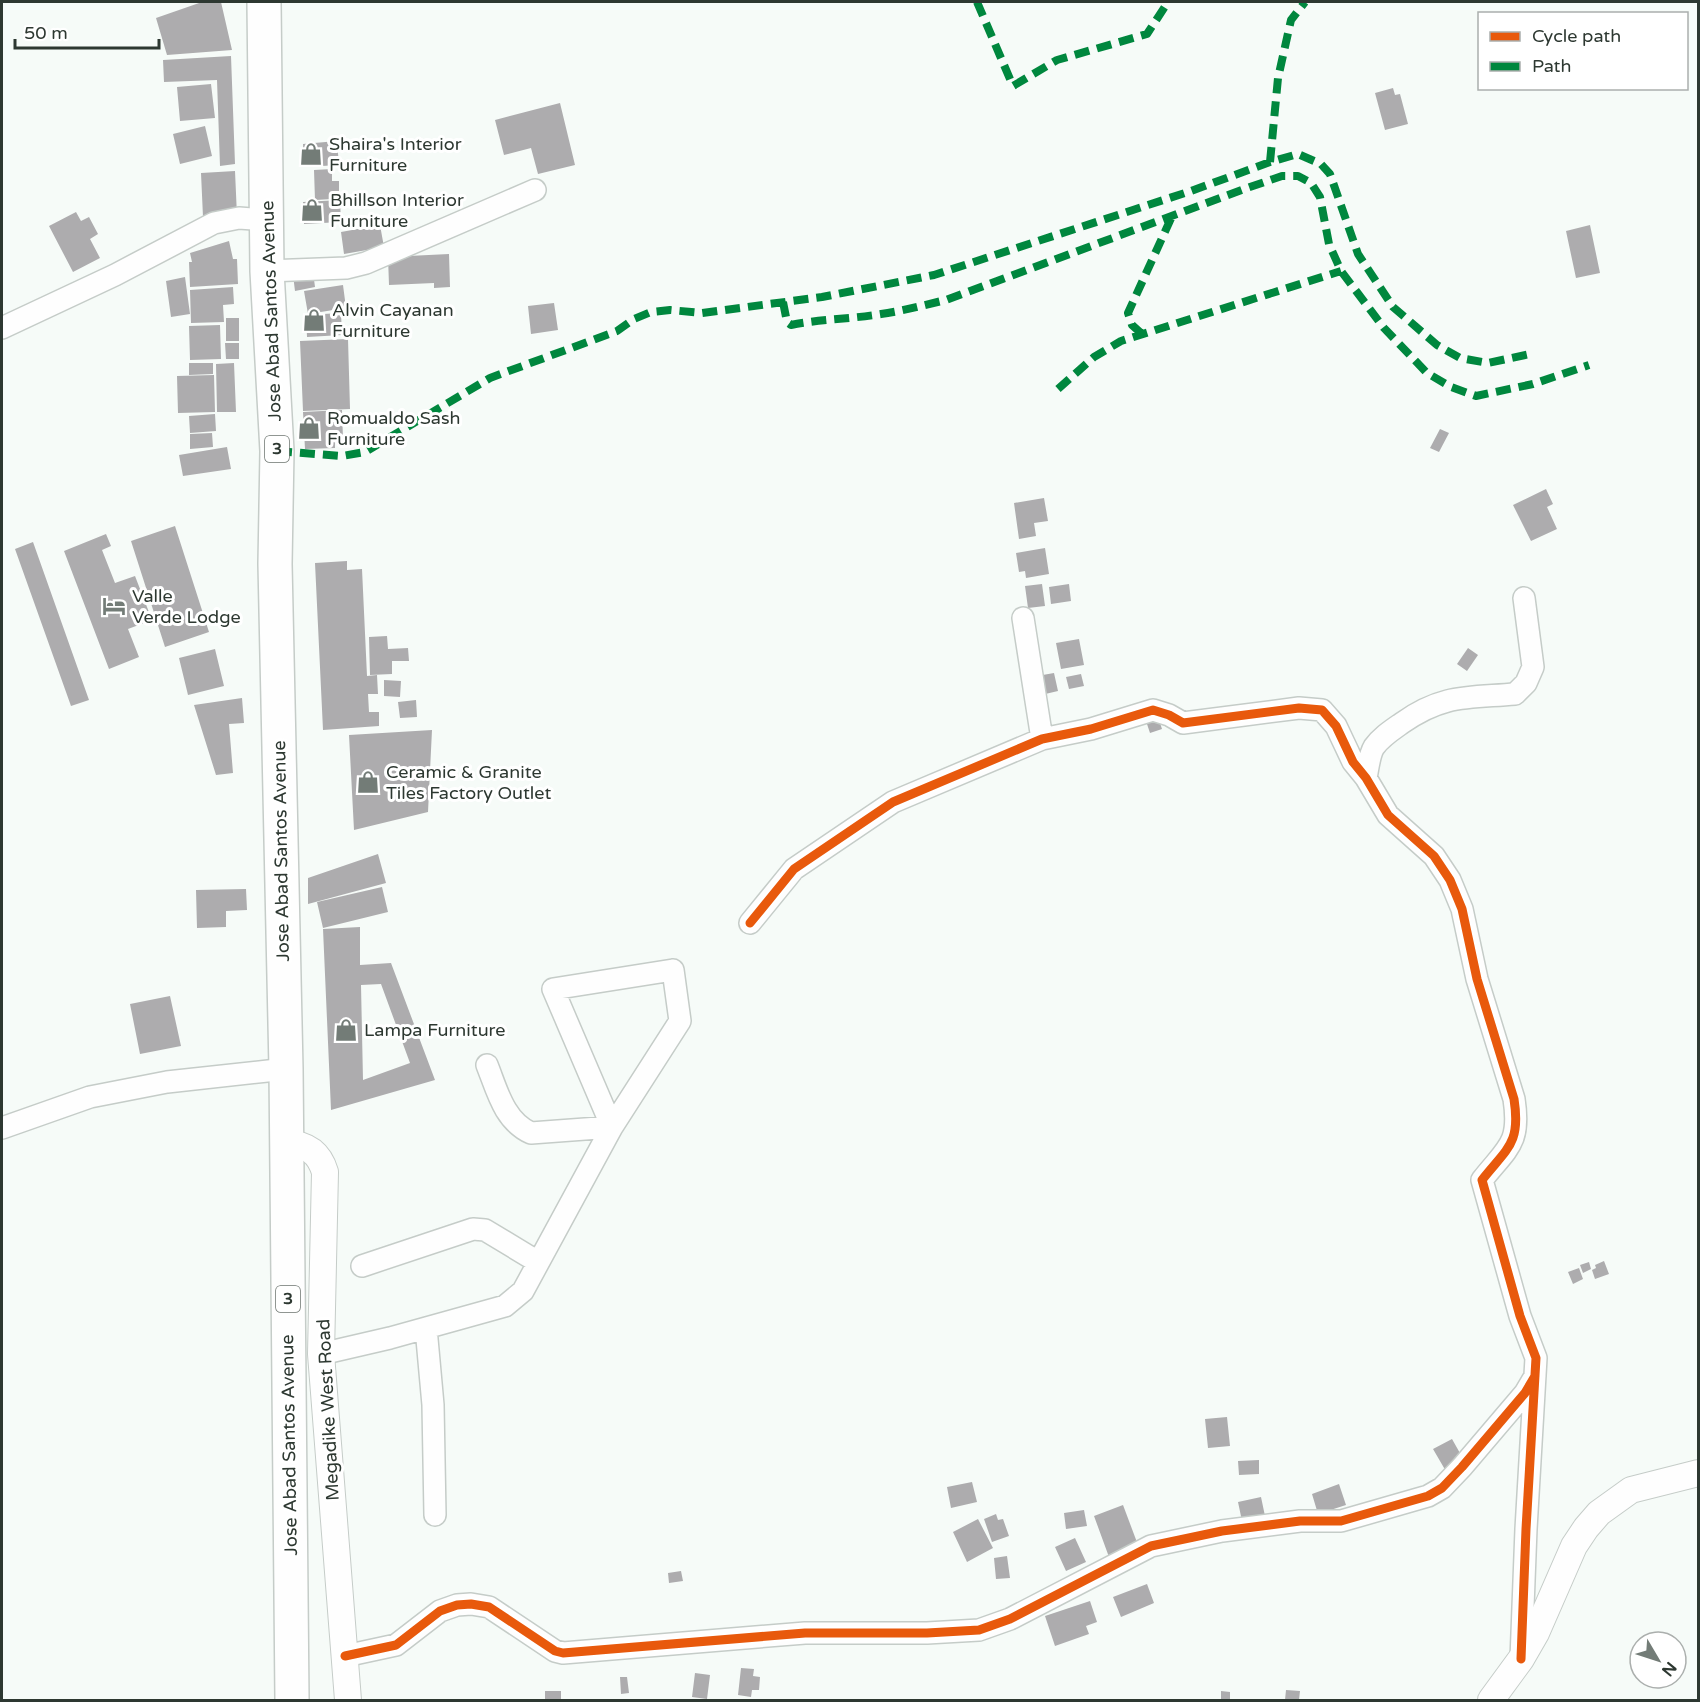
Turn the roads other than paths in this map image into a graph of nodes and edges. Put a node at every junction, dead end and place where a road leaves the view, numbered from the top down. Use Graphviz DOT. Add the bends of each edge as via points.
graph roads {
  1 [pos="264,2"];
  2 [pos="535,190"];
  3 [pos="267,220"];
  4 [pos="267,271"];
  5 [pos="2,328"];
  6 [pos="1524,598"];
  7 [pos="1023,618"];
  8 [pos="1042,739"];
  9 [pos="1366,778"];
  10 [pos="750,923"];
  11 [pos="487,1065"];
  12 [pos="286,1069"];
  13 [pos="612,1127"];
  14 [pos="2,1128"];
  15 [pos="286,1143"];
  16 [pos="538,1262"];
  17 [pos="362,1266"];
  18 [pos="426,1328"];
  19 [pos="321,1354"];
  20 [pos="1536,1374"];
  21 [pos="1698,1473"];
  22 [pos="435,1515"];
  23 [pos="345,1656"];
  24 [pos="1521,1659"];
  25 [pos="292,1701"];
  26 [pos="348,1701"];
  27 [pos="1491,1701"];
  1 -- 3 [label="highway, Jose Abad Santos Avenue / 3"];
  2 -- 4 [label="street" via="366,263 346,268"];
  3 -- 4 [label="highway, Jose Abad Santos Avenue / 3"];
  3 -- 5 [label="street" via="239,218 213,223"];
  4 -- 12 [label="highway, Jose Abad Santos Avenue / 3" via="277,451 275,564"];
  6 -- 9 [label="street" via="1533,667 1526,683 1515,694 1473,695 1421,709 1385,734 1373,748"];
  7 -- 8 [label="street"];
  8 -- 9 [label="street" via="1153,710 1183,723 1299,708 1322,710 1336,726 1353,762"];
  8 -- 10 [label="street" via="893,802 794,869"];
  9 -- 20 [label="street" via="1388,815 1434,856 1462,909 1477,979 1510,1082 1516,1114 1509,1149 1482,1180 1520,1317 1536,1358"];
  11 -- 13 [label="street" via="508,1114 519,1128 531,1133"];
  12 -- 14 [label="street" via="123,1090 90,1097"];
  12 -- 15 [label="highway, Jose Abad Santos Avenue / 3"];
  13 -- 13 [label="street" via="553,989 673,970 680,1021"];
  13 -- 16 [label="street"];
  15 -- 19 [label="street, Megadike West Road" via="316,1153 325,1173"];
  15 -- 25 [label="highway, Jose Abad Santos Avenue / 3"];
  16 -- 17 [label="street" via="484,1230 473,1229"];
  16 -- 18 [label="street" via="523,1291 505,1305"];
  18 -- 19 [label="street"];
  18 -- 22 [label="street" via="433,1405"];
  19 -- 23 [label="street, Megadike West Road"];
  20 -- 23 [label="street" via="1525,1393 1462,1467 1428,1496 1341,1521 1300,1521 1221,1531 1151,1546 1010,1619 979,1630 927,1634 805,1633 563,1653 489,1607 471,1604 440,1611 396,1645"];
  20 -- 24 [label="street"];
  21 -- 24 [label="street" via="1631,1491 1599,1513 1574,1546"];
  23 -- 26 [label="street, Megadike West Road"];
  24 -- 27 [label="street"];
}
